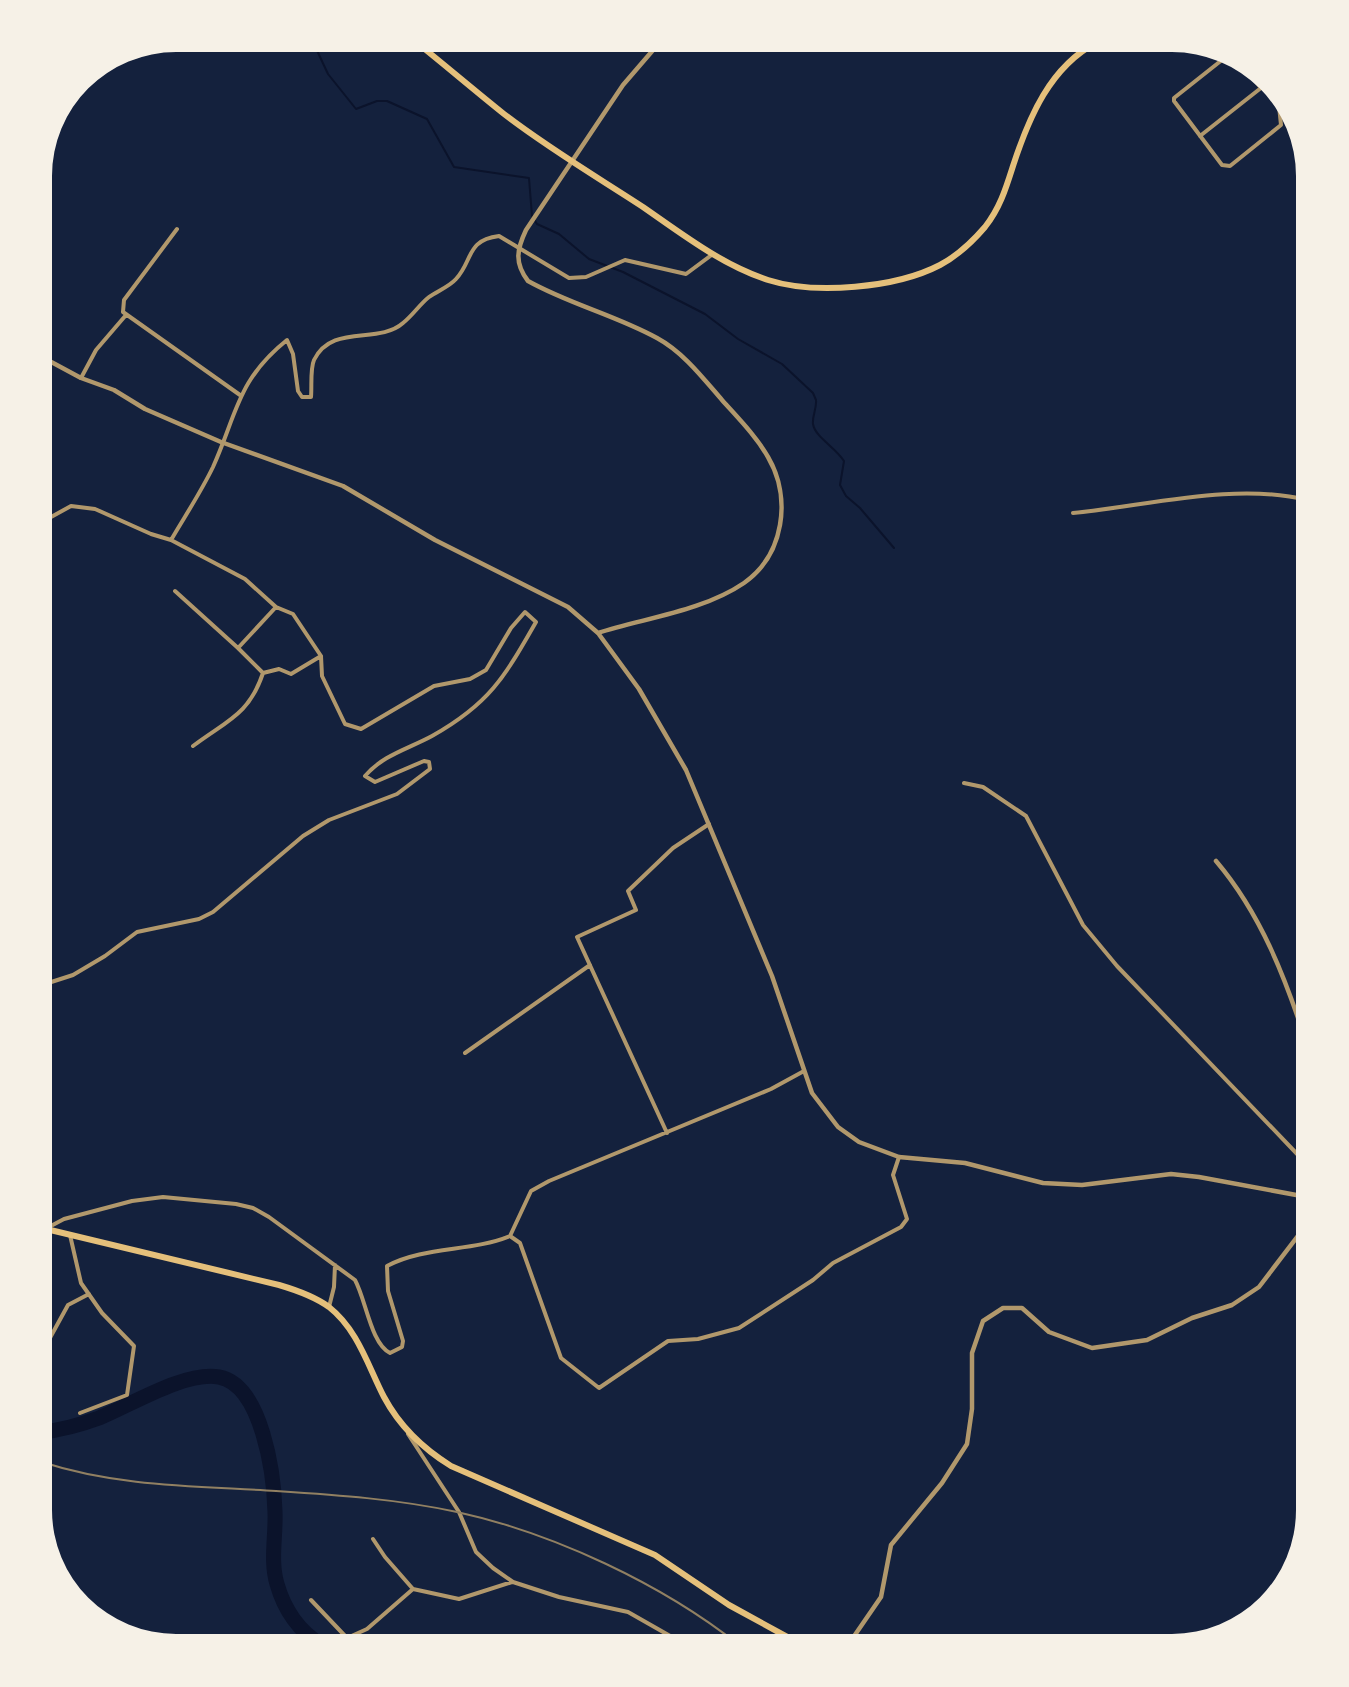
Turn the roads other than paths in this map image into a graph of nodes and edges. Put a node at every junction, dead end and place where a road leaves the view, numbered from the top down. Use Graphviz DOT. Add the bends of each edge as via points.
graph roads {
  1 [pos="430,53"];
  2 [pos="651,53"];
  3 [pos="1081,53"];
  4 [pos="1219,62"];
  5 [pos="1260,89"];
  6 [pos="1280,115"];
  7 [pos="1200,136"];
  8 [pos="573,161"];
  9 [pos="177,229"];
  10 [pos="518,247"];
  11 [pos="713,254"];
  12 [pos="126,315"];
  13 [pos="53,363"];
  14 [pos="81,378"];
  15 [pos="240,395"];
  16 [pos="221,442"];
  17 [pos="1297,499"];
  18 [pos="1073,513"];
  19 [pos="53,516"];
  20 [pos="171,540"];
  21 [pos="175,591"];
  22 [pos="276,607"];
  23 [pos="598,633"];
  24 [pos="238,648"];
  25 [pos="321,656"];
  26 [pos="263,673"];
  27 [pos="194,746"];
  28 [pos="964,783"];
  29 [pos="710,824"];
  30 [pos="1216,861"];
  31 [pos="590,965"];
  32 [pos="52,983"];
  33 [pos="1297,1019"];
  34 [pos="465,1053"];
  35 [pos="804,1071"];
  36 [pos="667,1133"];
  37 [pos="1297,1154"];
  38 [pos="898,1157"];
  39 [pos="1297,1195"];
  40 [pos="52,1224"];
  41 [pos="52,1230"];
  42 [pos="70,1235"];
  43 [pos="510,1236"];
  44 [pos="1297,1237"];
  45 [pos="335,1265"];
  46 [pos="88,1294"];
  47 [pos="329,1307"];
  48 [pos="52,1334"];
  49 [pos="80,1413"];
  50 [pos="402,1426"];
  51 [pos="373,1539"];
  52 [pos="513,1582"];
  53 [pos="413,1589"];
  54 [pos="311,1600"];
  55 [pos="343,1634"];
  56 [pos="356,1634"];
  57 [pos="667,1634"];
  58 [pos="782,1634"];
  59 [pos="856,1634"];
  1 -- 8 [label="main road" via="506,115"];
  2 -- 8 [label="street" via="623,85"];
  3 -- 11 [label="main road" via="1053,79 1031,115 1002,200 985,226 941,264 892,281 797,286 760,277"];
  4 -- 7 [label="street" via="1174,98"];
  5 -- 7 [label="street"];
  6 -- 7 [label="street" via="1281,125 1230,166 1222,165"];
  8 -- 10 [label="street"];
  8 -- 11 [label="main road"];
  9 -- 12 [label="street" via="124,300"];
  10 -- 11 [label="street" via="569,278 586,277 626,260 686,274"];
  10 -- 15 [label="street" via="499,236 491,237 472,248 456,279 387,334 344,336 323,348 314,361 311,397 302,397 298,391 287,340 253,374"];
  10 -- 23 [label="street" via="517,261 528,281 658,338 675,351 749,432 768,456 778,479 782,517 777,536 759,569 744,582 695,605"];
  12 -- 14 [label="street" via="96,350"];
  12 -- 15 [label="street"];
  13 -- 14 [label="street"];
  14 -- 16 [label="street"];
  15 -- 16 [label="street"];
  16 -- 20 [label="street" via="213,466"];
  16 -- 23 [label="street" via="343,486 435,540 568,607"];
  17 -- 18 [label="street" via="1259,494 1204,497"];
  19 -- 20 [label="street" via="71,506 95,509"];
  20 -- 22 [label="street" via="245,579"];
  21 -- 24 [label="street"];
  22 -- 24 [label="street"];
  22 -- 25 [label="street" via="293,614"];
  23 -- 29 [label="street" via="662,727"];
  24 -- 26 [label="street"];
  25 -- 26 [label="street" via="291,674 279,669"];
  25 -- 32 [label="street" via="322,676 345,724 361,729 434,686 470,679 486,670 525,612 536,622 501,681 471,713 407,746 365,776 375,782 429,762 430,769 422,777 397,794 329,820 303,836 213,912 199,919 137,932 105,956"];
  26 -- 27 [label="street" via="247,707"];
  28 -- 37 [label="street" via="983,787 1026,816 1083,925 1116,966"];
  29 -- 31 [label="street" via="673,848 628,891 636,910 577,937"];
  29 -- 35 [label="street" via="776,986"];
  30 -- 33 [label="street" via="1259,921"];
  31 -- 34 [label="street"];
  31 -- 36 [label="street"];
  35 -- 36 [label="street"];
  35 -- 38 [label="street" via="822,1109 838,1126 859,1142"];
  36 -- 43 [label="street" via="531,1191"];
  38 -- 39 [label="street" via="965,1163 1043,1182 1082,1185 1171,1174"];
  38 -- 43 [label="street" via="893,1175 907,1219 901,1227 833,1263 739,1328 698,1339 668,1341 599,1388 561,1358 520,1243"];
  40 -- 45 [label="street" via="132,1201 164,1197 236,1204 269,1217"];
  41 -- 42 [label="main road"];
  42 -- 46 [label="street" via="81,1283"];
  42 -- 47 [label="main road" via="279,1285 305,1293"];
  43 -- 45 [label="street" via="402,1258 387,1266 388,1291 403,1341 402,1347 390,1353 382,1350 376,1340 355,1280"];
  44 -- 59 [label="street" via="1259,1287 1232,1305 1192,1318 1148,1340 1092,1348 1049,1332 1022,1308 1003,1308 982,1321 972,1353 972,1409 967,1444 942,1483 891,1545 881,1597"];
  45 -- 47 [label="street"];
  46 -- 48 [label="street" via="68,1305"];
  46 -- 49 [label="street" via="134,1346 127,1395"];
  47 -- 50 [label="main road" via="360,1344"];
  50 -- 52 [label="street" via="459,1512 476,1552"];
  50 -- 58 [label="main road" via="427,1451 451,1466 655,1555 729,1605"];
  51 -- 53 [label="street"];
  52 -- 53 [label="street" via="459,1599"];
  52 -- 57 [label="street" via="559,1598 628,1612"];
  53 -- 56 [label="street"];
  54 -- 55 [label="street"];
}
